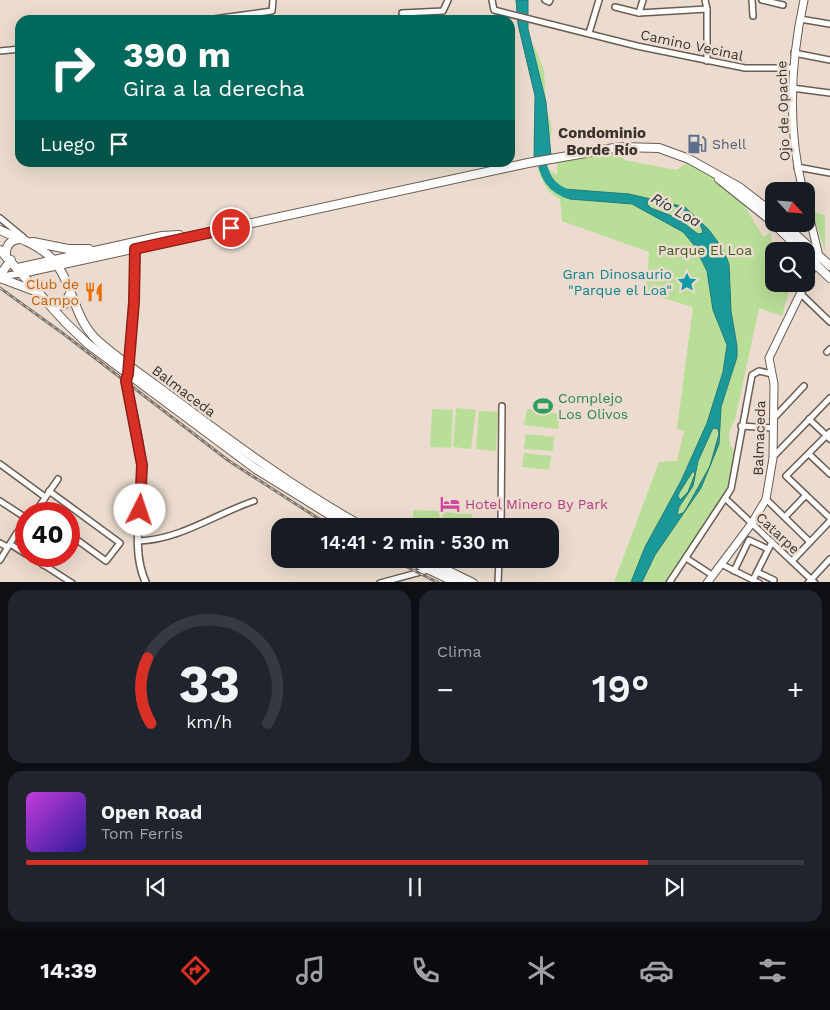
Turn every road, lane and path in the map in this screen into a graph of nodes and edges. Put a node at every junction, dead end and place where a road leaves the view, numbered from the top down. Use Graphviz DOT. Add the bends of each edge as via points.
graph roads {
  1 [pos="273,0"];
  2 [pos="448,0"];
  3 [pos="492,0"];
  4 [pos="545,0"];
  5 [pos="550,0"];
  6 [pos="599,0"];
  7 [pos="643,0"];
  8 [pos="705,0"];
  9 [pos="752,0"];
  10 [pos="762,0"];
  11 [pos="804,0"];
  12 [pos="783,5"];
  13 [pos="615,7"];
  14 [pos="707,9"];
  15 [pos="402,13"];
  16 [pos="639,13"];
  17 [pos="247,15"];
  18 [pos="753,16"];
  19 [pos="800,19"];
  20 [pos="830,24"];
  21 [pos="589,33"];
  22 [pos="15,50"];
  23 [pos="0,51"];
  24 [pos="793,53"];
  25 [pos="830,60"];
  26 [pos="707,61"];
  27 [pos="792,68"];
  28 [pos="792,88"];
  29 [pos="830,93"];
  30 [pos="515,166"];
  31 [pos="510,167"];
  32 [pos="704,167"];
  33 [pos="797,167"];
  34 [pos="830,173"];
  35 [pos="801,182"];
  36 [pos="765,207"];
  37 [pos="765,217"];
  38 [pos="0,218"];
  39 [pos="0,230"];
  40 [pos="214,232"];
  41 [pos="782,232"];
  42 [pos="793,232"];
  43 [pos="813,232"];
  44 [pos="26,240"];
  45 [pos="793,242"];
  46 [pos="108,248"];
  47 [pos="135,249"];
  48 [pos="6,255"];
  49 [pos="819,256"];
  50 [pos="815,262"];
  51 [pos="55,263"];
  52 [pos="68,263"];
  53 [pos="815,264"];
  54 [pos="830,266"];
  55 [pos="20,271"];
  56 [pos="1,274"];
  57 [pos="64,275"];
  58 [pos="830,278"];
  59 [pos="800,293"];
  60 [pos="41,294"];
  61 [pos="70,294"];
  62 [pos="50,304"];
  63 [pos="830,322"];
  64 [pos="129,365"];
  65 [pos="128,374"];
  66 [pos="772,374"];
  67 [pos="804,386"];
  68 [pos="830,398"];
  69 [pos="502,406"];
  70 [pos="773,419"];
  71 [pos="809,419"];
  72 [pos="742,426"];
  73 [pos="773,428"];
  74 [pos="829,436"];
  75 [pos="809,454"];
  76 [pos="773,458"];
  77 [pos="0,464"];
  78 [pos="830,474"];
  79 [pos="58,479"];
  80 [pos="49,491"];
  81 [pos="806,495"];
  82 [pos="45,497"];
  83 [pos="726,499"];
  84 [pos="766,499"];
  85 [pos="0,501"];
  86 [pos="254,501"];
  87 [pos="42,502"];
  88 [pos="64,502"];
  89 [pos="15,511"];
  90 [pos="80,513"];
  91 [pos="785,517"];
  92 [pos="335,518"];
  93 [pos="349,518"];
  94 [pos="501,518"];
  95 [pos="830,520"];
  96 [pos="752,523"];
  97 [pos="15,537"];
  98 [pos="139,541"];
  99 [pos="80,542"];
  100 [pos="772,542"];
  101 [pos="810,542"];
  102 [pos="0,543"];
  103 [pos="9,545"];
  104 [pos="15,548"];
  105 [pos="768,549"];
  106 [pos="686,558"];
  107 [pos="0,560"];
  108 [pos="792,560"];
  109 [pos="830,560"];
  110 [pos="721,564"];
  111 [pos="46,567"];
  112 [pos="413,568"];
  113 [pos="426,568"];
  114 [pos="434,568"];
  115 [pos="436,568"];
  116 [pos="499,568"];
  117 [pos="734,570"];
  118 [pos="757,572"];
  119 [pos="410,574"];
  120 [pos="712,575"];
  121 [pos="745,576"];
  122 [pos="756,581"];
  123 [pos="774,581"];
  124 [pos="812,581"];
  125 [pos="72,582"];
  126 [pos="146,582"];
  127 [pos="380,582"];
  128 [pos="457,582"];
  129 [pos="473,582"];
  130 [pos="498,582"];
  131 [pos="669,582"];
  132 [pos="707,582"];
  133 [pos="742,582"];
  1 -- 17 [label="street" via="272,12"];
  2 -- 15 [label="street" via="443,11"];
  3 -- 21 [label="street, Camino Vecinal" via="494,10 499,12"];
  4 -- 5 [label="street"];
  6 -- 21 [label="street"];
  7 -- 16 [label="street"];
  8 -- 14 [label="street"];
  9 -- 18 [label="street"];
  10 -- 12 [label="street"];
  11 -- 19 [label="main road, Ojo de Opache"];
  13 -- 16 [label="street"];
  14 -- 16 [label="street"];
  14 -- 26 [label="street"];
  19 -- 20 [label="street"];
  19 -- 24 [label="main road, Ojo de Opache"];
  21 -- 26 [label="street, Camino Vecinal"];
  22 -- 23 [label="street"];
  24 -- 25 [label="street"];
  24 -- 27 [label="main road, Ojo de Opache"];
  26 -- 27 [label="street, Camino Vecinal" via="745,68"];
  27 -- 28 [label="main road, Ojo de Opache"];
  28 -- 29 [label="street"];
  28 -- 33 [label="main road, Ojo de Opache"];
  30 -- 32 [label="main road" via="620,147 651,147 677,154"];
  31 -- 40 [label="main road"];
  32 -- 36 [label="main road"];
  32 -- 37 [label="main road"];
  33 -- 34 [label="street"];
  33 -- 35 [label="main road, Ojo de Opache"];
  38 -- 44 [label="street"];
  39 -- 44 [label="main road, Balmaceda"];
  40 -- 46 [label="main road" via="162,236"];
  40 -- 47 [label="main road"];
  41 -- 45 [label="main road"];
  42 -- 49 [label="main road"];
  43 -- 49 [label="main road"];
  44 -- 46 [label="main road" via="68,248"];
  44 -- 48 [label="main road" via="18,238 11,242"];
  44 -- 51 [label="main road, Balmaceda"];
  46 -- 51 [label="main road"];
  47 -- 52 [label="main road"];
  47 -- 64 [label="street"];
  48 -- 55 [label="main road, Balmaceda"];
  48 -- 56 [label="main road"];
  49 -- 50 [label="main road, Balmaceda"];
  49 -- 54 [label="main road"];
  51 -- 52 [label="main road"];
  51 -- 55 [label="main road"];
  51 -- 57 [label="main road, Balmaceda"];
  52 -- 57 [label="main road"];
  53 -- 58 [label="main road"];
  55 -- 56 [label="street"];
  55 -- 60 [label="main road, Balmaceda"];
  56 -- 60 [label="main road"];
  57 -- 61 [label="main road, Balmaceda"];
  59 -- 63 [label="street"];
  59 -- 66 [label="main road, Balmaceda" via="769,358"];
  60 -- 62 [label="main road, Balmaceda"];
  61 -- 62 [label="main road" via="64,305"];
  61 -- 64 [label="main road, Balmaceda" via="78,315 92,334"];
  62 -- 65 [label="main road, Balmaceda" via="80,338"];
  64 -- 65 [label="street"];
  64 -- 93 [label="main road, Balmaceda" via="261,463"];
  65 -- 92 [label="main road, Balmaceda" via="256,469"];
  65 -- 98 [label="street" via="126,381 142,465"];
  66 -- 70 [label="main road, Balmaceda"];
  66 -- 72 [label="street" via="759,371 752,375"];
  67 -- 70 [label="street"];
  68 -- 71 [label="street"];
  69 -- 94 [label="street"];
  70 -- 73 [label="main road, Balmaceda"];
  71 -- 74 [label="street"];
  71 -- 76 [label="street"];
  72 -- 73 [label="street"];
  72 -- 83 [label="street" via="734,476"];
  73 -- 76 [label="main road, Balmaceda"];
  74 -- 75 [label="street"];
  75 -- 78 [label="street"];
  75 -- 81 [label="street" via="786,476"];
  76 -- 84 [label="main road, Balmaceda"];
  77 -- 82 [label="street"];
  79 -- 80 [label="street"];
  80 -- 82 [label="street"];
  80 -- 88 [label="street"];
  81 -- 91 [label="street"];
  81 -- 95 [label="street"];
  82 -- 87 [label="street"];
  83 -- 96 [label="street, Catarpe"];
  83 -- 106 [label="street"];
  84 -- 91 [label="street"];
  84 -- 96 [label="main road, Balmaceda"];
  85 -- 89 [label="street"];
  86 -- 98 [label="street" via="188,530 157,540"];
  90 -- 99 [label="street" via="120,542 106,561"];
  91 -- 101 [label="street"];
  95 -- 101 [label="street"];
  96 -- 100 [label="street, Catarpe"];
  96 -- 110 [label="main road, Balmaceda"];
  97 -- 103 [label="street"];
  98 -- 126 [label="street" via="140,563"];
  100 -- 105 [label="street"];
  100 -- 108 [label="street, Catarpe"];
  101 -- 108 [label="street"];
  102 -- 103 [label="street"];
  103 -- 104 [label="street"];
  103 -- 107 [label="street"];
  105 -- 117 [label="street" via="750,540"];
  105 -- 118 [label="street"];
  106 -- 120 [label="street"];
  106 -- 131 [label="street"];
  108 -- 124 [label="street, Catarpe"];
  109 -- 124 [label="street"];
  110 -- 117 [label="street"];
  110 -- 120 [label="main road, Balmaceda"];
  111 -- 125 [label="street"];
  112 -- 119 [label="street"];
  113 -- 119 [label="street"];
  114 -- 128 [label="main road"];
  115 -- 129 [label="main road"];
  116 -- 130 [label="street"];
  117 -- 121 [label="street"];
  118 -- 122 [label="street"];
  118 -- 123 [label="street"];
  119 -- 127 [label="street"];
  120 -- 132 [label="main road, Balmaceda"];
  121 -- 122 [label="street"];
  121 -- 133 [label="street"];
}
